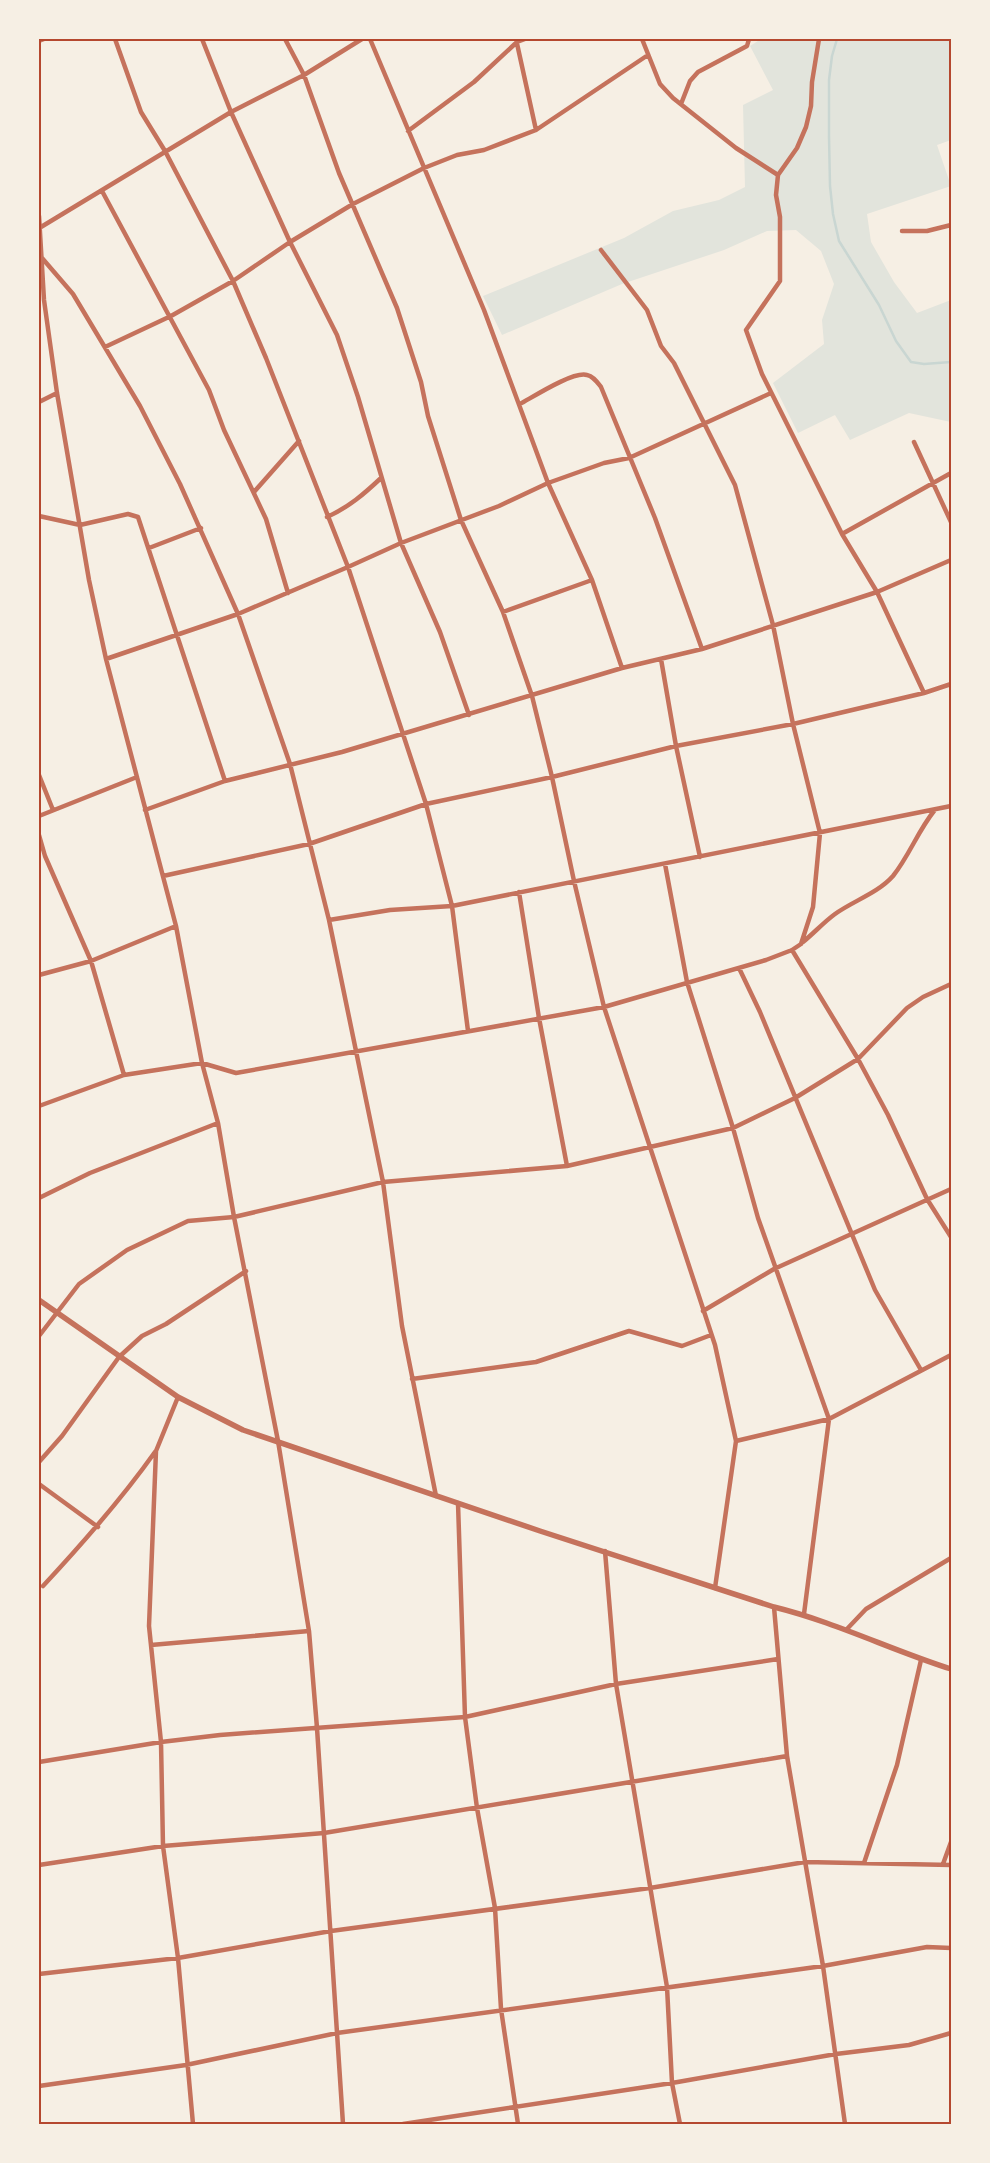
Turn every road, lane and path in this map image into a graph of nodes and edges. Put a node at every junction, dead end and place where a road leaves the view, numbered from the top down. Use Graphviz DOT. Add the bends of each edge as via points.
graph roads {
  1 [pos="44,39"];
  2 [pos="115,39"];
  3 [pos="202,39"];
  4 [pos="285,39"];
  5 [pos="362,39"];
  6 [pos="370,39"];
  7 [pos="526,39"];
  8 [pos="642,39"];
  9 [pos="744,39"];
  10 [pos="748,39"];
  11 [pos="819,39"];
  12 [pos="516,40"];
  13 [pos="39,41"];
  14 [pos="747,46"];
  15 [pos="648,55"];
  16 [pos="304,75"];
  17 [pos="681,104"];
  18 [pos="231,112"];
  19 [pos="536,130"];
  20 [pos="408,131"];
  21 [pos="165,151"];
  22 [pos="424,168"];
  23 [pos="778,175"];
  24 [pos="102,191"];
  25 [pos="353,204"];
  26 [pos="39,216"];
  27 [pos="951,225"];
  28 [pos="41,227"];
  29 [pos="902,231"];
  30 [pos="290,242"];
  31 [pos="602,250"];
  32 [pos="42,257"];
  33 [pos="233,281"];
  34 [pos="171,316"];
  35 [pos="105,347"];
  36 [pos="57,393"];
  37 [pos="771,393"];
  38 [pos="39,402"];
  39 [pos="520,404"];
  40 [pos="705,422"];
  41 [pos="299,441"];
  42 [pos="914,442"];
  43 [pos="629,458"];
  44 [pos="951,473"];
  45 [pos="381,478"];
  46 [pos="548,482"];
  47 [pos="932,484"];
  48 [pos="254,492"];
  49 [pos="39,516"];
  50 [pos="327,517"];
  51 [pos="461,520"];
  52 [pos="951,522"];
  53 [pos="80,525"];
  54 [pos="201,528"];
  55 [pos="842,534"];
  56 [pos="401,543"];
  57 [pos="149,548"];
  58 [pos="951,560"];
  59 [pos="348,567"];
  60 [pos="592,580"];
  61 [pos="876,592"];
  62 [pos="288,593"];
  63 [pos="503,612"];
  64 [pos="238,614"];
  65 [pos="772,625"];
  66 [pos="176,636"];
  67 [pos="702,649"];
  68 [pos="106,659"];
  69 [pos="661,659"];
  70 [pos="622,668"];
  71 [pos="951,684"];
  72 [pos="924,693"];
  73 [pos="532,696"];
  74 [pos="469,714"];
  75 [pos="793,724"];
  76 [pos="404,734"];
  77 [pos="676,746"];
  78 [pos="290,764"];
  79 [pos="39,775"];
  80 [pos="137,777"];
  81 [pos="552,777"];
  82 [pos="224,781"];
  83 [pos="426,804"];
  84 [pos="951,806"];
  85 [pos="52,810"];
  86 [pos="145,810"];
  87 [pos="934,811"];
  88 [pos="39,816"];
  89 [pos="820,832"];
  90 [pos="39,835"];
  91 [pos="309,844"];
  92 [pos="700,857"];
  93 [pos="665,864"];
  94 [pos="163,876"];
  95 [pos="574,881"];
  96 [pos="518,892"];
  97 [pos="452,906"];
  98 [pos="329,920"];
  99 [pos="176,926"];
  100 [pos="801,944"];
  101 [pos="792,950"];
  102 [pos="92,961"];
  103 [pos="739,968"];
  104 [pos="39,975"];
  105 [pos="687,982"];
  106 [pos="951,984"];
  107 [pos="604,1007"];
  108 [pos="539,1018"];
  109 [pos="468,1031"];
  110 [pos="355,1052"];
  111 [pos="858,1058"];
  112 [pos="202,1063"];
  113 [pos="124,1075"];
  114 [pos="795,1098"];
  115 [pos="39,1106"];
  116 [pos="218,1123"];
  117 [pos="733,1128"];
  118 [pos="650,1147"];
  119 [pos="567,1166"];
  120 [pos="383,1182"];
  121 [pos="951,1189"];
  122 [pos="39,1198"];
  123 [pos="927,1199"];
  124 [pos="234,1217"];
  125 [pos="853,1235"];
  126 [pos="951,1237"];
  127 [pos="774,1269"];
  128 [pos="246,1271"];
  129 [pos="39,1300"];
  130 [pos="703,1311"];
  131 [pos="56,1313"];
  132 [pos="711,1335"];
  133 [pos="39,1336"];
  134 [pos="951,1355"];
  135 [pos="119,1357"];
  136 [pos="921,1370"];
  137 [pos="412,1379"];
  138 [pos="178,1397"];
  139 [pos="829,1419"];
  140 [pos="278,1441"];
  141 [pos="736,1441"];
  142 [pos="156,1451"];
  143 [pos="39,1462"];
  144 [pos="39,1484"];
  145 [pos="436,1496"];
  146 [pos="458,1503"];
  147 [pos="98,1527"];
  148 [pos="605,1551"];
  149 [pos="951,1558"];
  150 [pos="43,1586"];
  151 [pos="715,1588"];
  152 [pos="774,1607"];
  153 [pos="804,1614"];
  154 [pos="847,1629"];
  155 [pos="309,1631"];
  156 [pos="151,1645"];
  157 [pos="778,1659"];
  158 [pos="921,1660"];
  159 [pos="951,1669"];
  160 [pos="616,1684"];
  161 [pos="465,1717"];
  162 [pos="318,1728"];
  163 [pos="161,1742"];
  164 [pos="787,1756"];
  165 [pos="39,1762"];
  166 [pos="634,1782"];
  167 [pos="477,1808"];
  168 [pos="324,1833"];
  169 [pos="951,1842"];
  170 [pos="163,1846"];
  171 [pos="805,1862"];
  172 [pos="864,1863"];
  173 [pos="943,1864"];
  174 [pos="39,1865"];
  175 [pos="951,1865"];
  176 [pos="650,1888"];
  177 [pos="495,1908"];
  178 [pos="332,1931"];
  179 [pos="951,1948"];
  180 [pos="178,1958"];
  181 [pos="823,1966"];
  182 [pos="39,1974"];
  183 [pos="668,1987"];
  184 [pos="501,2009"];
  185 [pos="337,2033"];
  186 [pos="951,2033"];
  187 [pos="836,2054"];
  188 [pos="186,2065"];
  189 [pos="672,2083"];
  190 [pos="39,2086"];
  191 [pos="515,2106"];
  192 [pos="192,2124"];
  193 [pos="343,2124"];
  194 [pos="403,2124"];
  195 [pos="518,2124"];
  196 [pos="680,2124"];
  197 [pos="845,2124"];
  1 -- 13 [label="street"];
  2 -- 21 [label="street" via="140,112"];
  3 -- 18 [label="street"];
  4 -- 16 [label="street"];
  5 -- 16 [label="street"];
  6 -- 20 [label="street"];
  7 -- 12 [label="street"];
  8 -- 15 [label="street"];
  9 -- 14 [label="street"];
  10 -- 14 [label="street"];
  11 -- 23 [label="street" via="806,127 797,148"];
  12 -- 19 [label="street"];
  12 -- 20 [label="street" via="474,82"];
  14 -- 17 [label="street" via="698,72 690,81"];
  15 -- 17 [label="street" via="660,84"];
  15 -- 19 [label="street"];
  16 -- 18 [label="street"];
  16 -- 25 [label="street" via="329,148"];
  17 -- 23 [label="street" via="736,148"];
  18 -- 21 [label="street"];
  18 -- 30 [label="street"];
  19 -- 22 [label="street" via="484,150 456,154"];
  20 -- 22 [label="street"];
  21 -- 24 [label="street"];
  21 -- 33 [label="street"];
  22 -- 25 [label="street"];
  22 -- 39 [label="street"];
  23 -- 37 [label="street" via="780,281 746,330"];
  24 -- 28 [label="street"];
  24 -- 34 [label="street"];
  25 -- 30 [label="street"];
  25 -- 51 [label="street" via="405,332"];
  26 -- 28 [label="street"];
  27 -- 29 [label="street" via="927,231"];
  28 -- 32 [label="street"];
  30 -- 33 [label="street"];
  30 -- 45 [label="street" via="337,335"];
  31 -- 40 [label="street" via="647,310 661,346 674,363"];
  32 -- 35 [label="street" via="73,294"];
  32 -- 36 [label="street" via="44,300"];
  33 -- 34 [label="street"];
  33 -- 41 [label="street"];
  34 -- 35 [label="street"];
  34 -- 48 [label="street" via="209,390"];
  35 -- 54 [label="street" via="140,406"];
  36 -- 38 [label="street"];
  36 -- 53 [label="street"];
  37 -- 40 [label="street"];
  37 -- 55 [label="street"];
  39 -- 43 [label="street" via="574,376 585,374 592,377 601,387"];
  39 -- 46 [label="street"];
  40 -- 43 [label="street"];
  40 -- 65 [label="street" via="735,485"];
  41 -- 48 [label="street"];
  41 -- 50 [label="street"];
  42 -- 47 [label="street"];
  43 -- 46 [label="street"];
  43 -- 67 [label="street" via="655,518"];
  44 -- 47 [label="street"];
  45 -- 50 [label="street" via="357,500"];
  45 -- 56 [label="street"];
  46 -- 51 [label="street"];
  46 -- 60 [label="street"];
  47 -- 52 [label="street"];
  47 -- 55 [label="street"];
  48 -- 62 [label="street"];
  49 -- 53 [label="street"];
  50 -- 59 [label="street"];
  51 -- 56 [label="street"];
  51 -- 63 [label="street"];
  53 -- 57 [label="street" via="133,514 140,522"];
  53 -- 68 [label="street"];
  54 -- 57 [label="street"];
  54 -- 64 [label="street"];
  55 -- 61 [label="street"];
  56 -- 59 [label="street"];
  56 -- 74 [label="street" via="440,632"];
  57 -- 66 [label="street"];
  58 -- 61 [label="street"];
  59 -- 62 [label="street"];
  59 -- 76 [label="street"];
  60 -- 63 [label="street"];
  60 -- 70 [label="street"];
  61 -- 65 [label="street"];
  61 -- 72 [label="street"];
  62 -- 64 [label="street"];
  63 -- 73 [label="street"];
  64 -- 66 [label="street"];
  64 -- 78 [label="street"];
  65 -- 67 [label="street"];
  65 -- 75 [label="street"];
  66 -- 68 [label="street"];
  66 -- 82 [label="street"];
  67 -- 69 [label="street"];
  68 -- 80 [label="street"];
  69 -- 70 [label="street"];
  69 -- 77 [label="street"];
  70 -- 73 [label="street"];
  71 -- 72 [label="street"];
  72 -- 75 [label="street"];
  73 -- 74 [label="street"];
  73 -- 81 [label="street"];
  74 -- 76 [label="street"];
  75 -- 77 [label="street"];
  75 -- 89 [label="street"];
  76 -- 78 [label="street"];
  76 -- 83 [label="street"];
  77 -- 81 [label="street"];
  77 -- 92 [label="street"];
  78 -- 82 [label="street"];
  78 -- 91 [label="street"];
  79 -- 85 [label="street"];
  80 -- 85 [label="street"];
  80 -- 86 [label="street"];
  81 -- 83 [label="street"];
  81 -- 95 [label="street"];
  82 -- 86 [label="street"];
  83 -- 91 [label="street"];
  83 -- 97 [label="street"];
  84 -- 87 [label="street"];
  85 -- 88 [label="street"];
  86 -- 94 [label="street"];
  87 -- 89 [label="street"];
  87 -- 100 [label="street" via="892,877 835,914"];
  89 -- 92 [label="street"];
  89 -- 100 [label="street" via="813,907"];
  90 -- 102 [label="street" via="45,856"];
  91 -- 94 [label="street"];
  91 -- 98 [label="street"];
  92 -- 93 [label="street"];
  93 -- 95 [label="street"];
  93 -- 105 [label="street"];
  94 -- 99 [label="street"];
  95 -- 96 [label="street"];
  95 -- 107 [label="street"];
  96 -- 97 [label="street"];
  96 -- 108 [label="street"];
  97 -- 98 [label="street" via="390,910"];
  97 -- 109 [label="street"];
  98 -- 110 [label="street"];
  99 -- 102 [label="street"];
  99 -- 112 [label="street"];
  100 -- 101 [label="street"];
  101 -- 103 [label="street"];
  101 -- 111 [label="street"];
  102 -- 104 [label="street"];
  102 -- 113 [label="street"];
  103 -- 105 [label="street"];
  103 -- 114 [label="street"];
  105 -- 107 [label="street"];
  105 -- 117 [label="street"];
  106 -- 111 [label="street" via="906,1008"];
  107 -- 108 [label="street"];
  107 -- 118 [label="street"];
  108 -- 109 [label="street"];
  108 -- 119 [label="street"];
  109 -- 110 [label="street"];
  110 -- 112 [label="street" via="236,1072"];
  110 -- 120 [label="street"];
  111 -- 114 [label="street"];
  111 -- 123 [label="street"];
  112 -- 113 [label="street"];
  112 -- 116 [label="street"];
  113 -- 115 [label="street"];
  114 -- 117 [label="street"];
  114 -- 125 [label="street"];
  116 -- 122 [label="street" via="90,1173"];
  116 -- 124 [label="street"];
  117 -- 118 [label="street"];
  117 -- 127 [label="street"];
  118 -- 119 [label="street"];
  118 -- 130 [label="street"];
  119 -- 120 [label="street"];
  120 -- 124 [label="street"];
  120 -- 137 [label="street"];
  121 -- 123 [label="street"];
  123 -- 125 [label="street"];
  123 -- 126 [label="street"];
  124 -- 128 [label="street"];
  124 -- 131 [label="street" via="188,1220 128,1250 79,1284"];
  125 -- 127 [label="street"];
  125 -- 136 [label="street" via="875,1290"];
  127 -- 130 [label="street"];
  127 -- 139 [label="street"];
  128 -- 135 [label="street" via="166,1324 142,1336"];
  128 -- 140 [label="street"];
  129 -- 131 [label="street"];
  130 -- 132 [label="street"];
  131 -- 133 [label="street"];
  131 -- 135 [label="street"];
  132 -- 137 [label="street" via="682,1346 629,1331 536,1362"];
  132 -- 141 [label="street"];
  134 -- 136 [label="street"];
  135 -- 138 [label="street"];
  135 -- 143 [label="street" via="62,1436"];
  136 -- 139 [label="street"];
  137 -- 145 [label="street"];
  138 -- 140 [label="street" via="243,1430"];
  138 -- 142 [label="street"];
  139 -- 141 [label="street"];
  139 -- 153 [label="street"];
  140 -- 145 [label="street"];
  140 -- 155 [label="street"];
  141 -- 151 [label="street"];
  142 -- 147 [label="street"];
  142 -- 156 [label="street"];
  144 -- 147 [label="street"];
  145 -- 146 [label="street"];
  146 -- 148 [label="street"];
  146 -- 161 [label="street"];
  147 -- 150 [label="street"];
  148 -- 151 [label="street"];
  148 -- 160 [label="street"];
  149 -- 154 [label="street" via="866,1609"];
  151 -- 152 [label="street"];
  152 -- 153 [label="street"];
  152 -- 157 [label="street"];
  153 -- 154 [label="street"];
  154 -- 158 [label="street"];
  155 -- 156 [label="street"];
  155 -- 162 [label="street"];
  156 -- 163 [label="street"];
  157 -- 160 [label="street"];
  157 -- 164 [label="street"];
  158 -- 159 [label="street"];
  158 -- 172 [label="street" via="896,1765"];
  160 -- 161 [label="street"];
  160 -- 166 [label="street"];
  161 -- 162 [label="street"];
  161 -- 167 [label="street"];
  162 -- 163 [label="street" via="220,1734"];
  162 -- 168 [label="street"];
  163 -- 165 [label="street"];
  163 -- 170 [label="street"];
  164 -- 166 [label="street"];
  164 -- 171 [label="street"];
  166 -- 167 [label="street"];
  166 -- 176 [label="street"];
  167 -- 168 [label="street"];
  167 -- 177 [label="street"];
  168 -- 170 [label="street"];
  168 -- 178 [label="street"];
  169 -- 173 [label="street"];
  170 -- 174 [label="street"];
  170 -- 180 [label="street"];
  171 -- 172 [label="street"];
  171 -- 176 [label="street"];
  171 -- 181 [label="street"];
  172 -- 173 [label="street"];
  173 -- 175 [label="street"];
  176 -- 177 [label="street"];
  176 -- 183 [label="street"];
  177 -- 178 [label="street"];
  177 -- 184 [label="street"];
  178 -- 180 [label="street"];
  178 -- 185 [label="street"];
  179 -- 181 [label="street" via="927,1948"];
  180 -- 182 [label="street"];
  180 -- 188 [label="street"];
  181 -- 183 [label="street"];
  181 -- 187 [label="street"];
  183 -- 184 [label="street"];
  183 -- 189 [label="street"];
  184 -- 185 [label="street"];
  184 -- 191 [label="street"];
  185 -- 188 [label="street"];
  185 -- 193 [label="street"];
  186 -- 187 [label="street" via="909,2045"];
  187 -- 189 [label="street"];
  187 -- 197 [label="street"];
  188 -- 190 [label="street"];
  188 -- 192 [label="street"];
  189 -- 191 [label="street"];
  189 -- 196 [label="street"];
  191 -- 194 [label="street"];
  191 -- 195 [label="street"];
}
